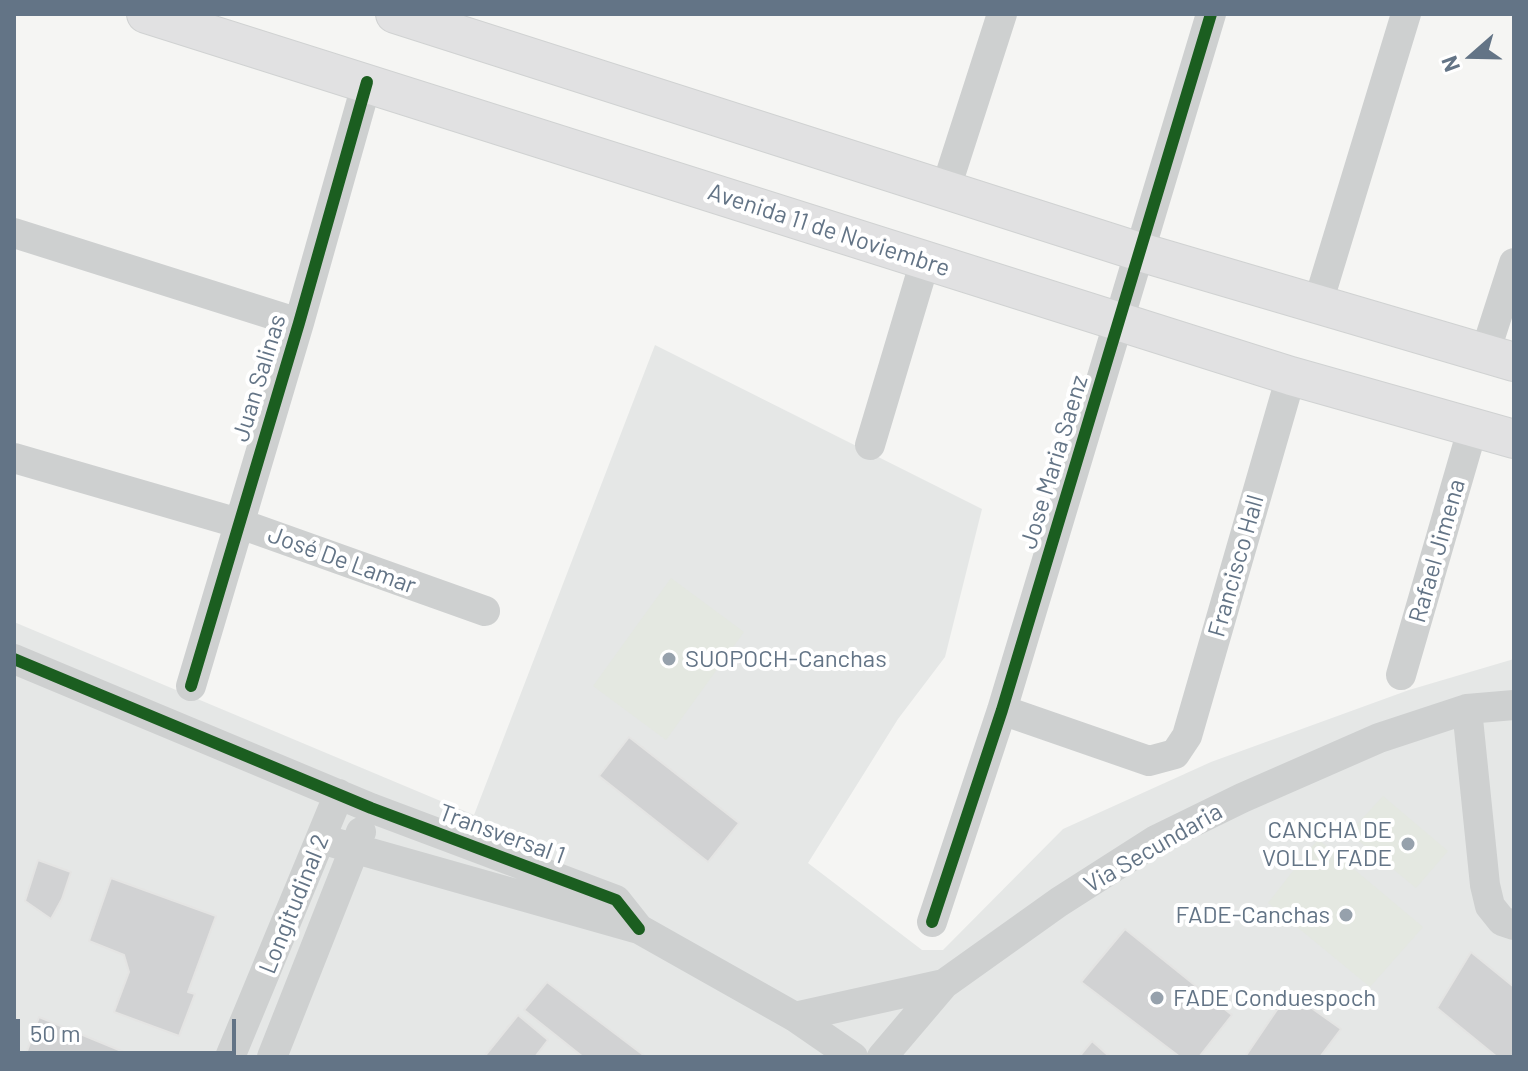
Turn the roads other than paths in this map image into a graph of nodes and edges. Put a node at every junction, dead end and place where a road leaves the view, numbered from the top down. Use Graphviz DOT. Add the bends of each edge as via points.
graph roads {
  1 [pos="146,14"];
  2 [pos="1002,14"];
  3 [pos="1211,14"];
  4 [pos="1406,14"];
  5 [pos="405,16"];
  6 [pos="367,82"];
  7 [pos="945,191"];
  8 [pos="14,233"];
  9 [pos="1140,252"];
  10 [pos="925,261"];
  11 [pos="1514,263"];
  12 [pos="1318,303"];
  13 [pos="1120,320"];
  14 [pos="299,323"];
  15 [pos="1500,357"];
  16 [pos="1291,376"];
  17 [pos="1473,427"];
  18 [pos="1514,439"];
  19 [pos="870,445"];
  20 [pos="14,458"];
  21 [pos="238,523"];
  22 [pos="485,611"];
  23 [pos="14,659"];
  24 [pos="1401,675"];
  25 [pos="191,686"];
  26 [pos="1514,705"];
  27 [pos="1467,709"];
  28 [pos="1002,710"];
  29 [pos="339,794"];
  30 [pos="371,808"];
  31 [pos="321,839"];
  32 [pos="355,849"];
  33 [pos="932,922"];
  34 [pos="1514,925"];
  35 [pos="639,929"];
  36 [pos="944,984"];
  37 [pos="795,1017"];
  38 [pos="230,1057"];
  39 [pos="272,1057"];
  40 [pos="853,1057"];
  41 [pos="882,1057"];
  1 -- 6 [label="main road, Avenida 11 de Noviembre"];
  2 -- 7 [label="street"];
  3 -- 9 [label="street, Jose Maria Saenz"];
  4 -- 12 [label="street"];
  5 -- 7 [label="main road"];
  6 -- 10 [label="main road, Avenida 11 de Noviembre"];
  6 -- 14 [label="street, Juan Salinas"];
  7 -- 9 [label="main road"];
  8 -- 14 [label="street"];
  9 -- 12 [label="main road"];
  9 -- 13 [label="street, Jose Maria Saenz"];
  10 -- 13 [label="main road, Avenida 11 de Noviembre"];
  10 -- 19 [label="street"];
  11 -- 15 [label="street"];
  12 -- 15 [label="main road"];
  13 -- 16 [label="main road, Avenida 11 de Noviembre"];
  13 -- 28 [label="street, Jose Maria Saenz"];
  14 -- 21 [label="street, Juan Salinas"];
  16 -- 17 [label="main road, Avenida 11 de Noviembre"];
  16 -- 28 [label="street, Francisco Hall" via="1187,736 1175,754 1149,761"];
  17 -- 18 [label="main road, Avenida 11 de Noviembre"];
  17 -- 24 [label="street, Rafael Jimena"];
  20 -- 21 [label="street, José De Lamar"];
  21 -- 22 [label="street, José De Lamar"];
  21 -- 25 [label="street, Juan Salinas"];
  23 -- 29 [label="street, Transversal 1"];
  26 -- 27 [label="street, Via Secundaria"];
  27 -- 34 [label="street" via="1485,885 1490,906 1502,921"];
  27 -- 36 [label="street, Via Secundaria" via="1379,738 1156,840"];
  28 -- 33 [label="street, Jose Maria Saenz"];
  29 -- 30 [label="street, Transversal 1"];
  29 -- 31 [label="street, Longitudinal 2"];
  30 -- 32 [label="street, Longitudinal 2"];
  30 -- 35 [label="street, Transversal 1" via="616,900"];
  31 -- 32 [label="street, Transversal 1"];
  31 -- 38 [label="street, Longitudinal 2"];
  32 -- 35 [label="street, Transversal 1"];
  32 -- 39 [label="street, Longitudinal 2"];
  35 -- 37 [label="street, Transversal 1"];
  36 -- 37 [label="street"];
  36 -- 41 [label="street, Via Secundaria"];
  37 -- 40 [label="street, Transversal 1"];
}
